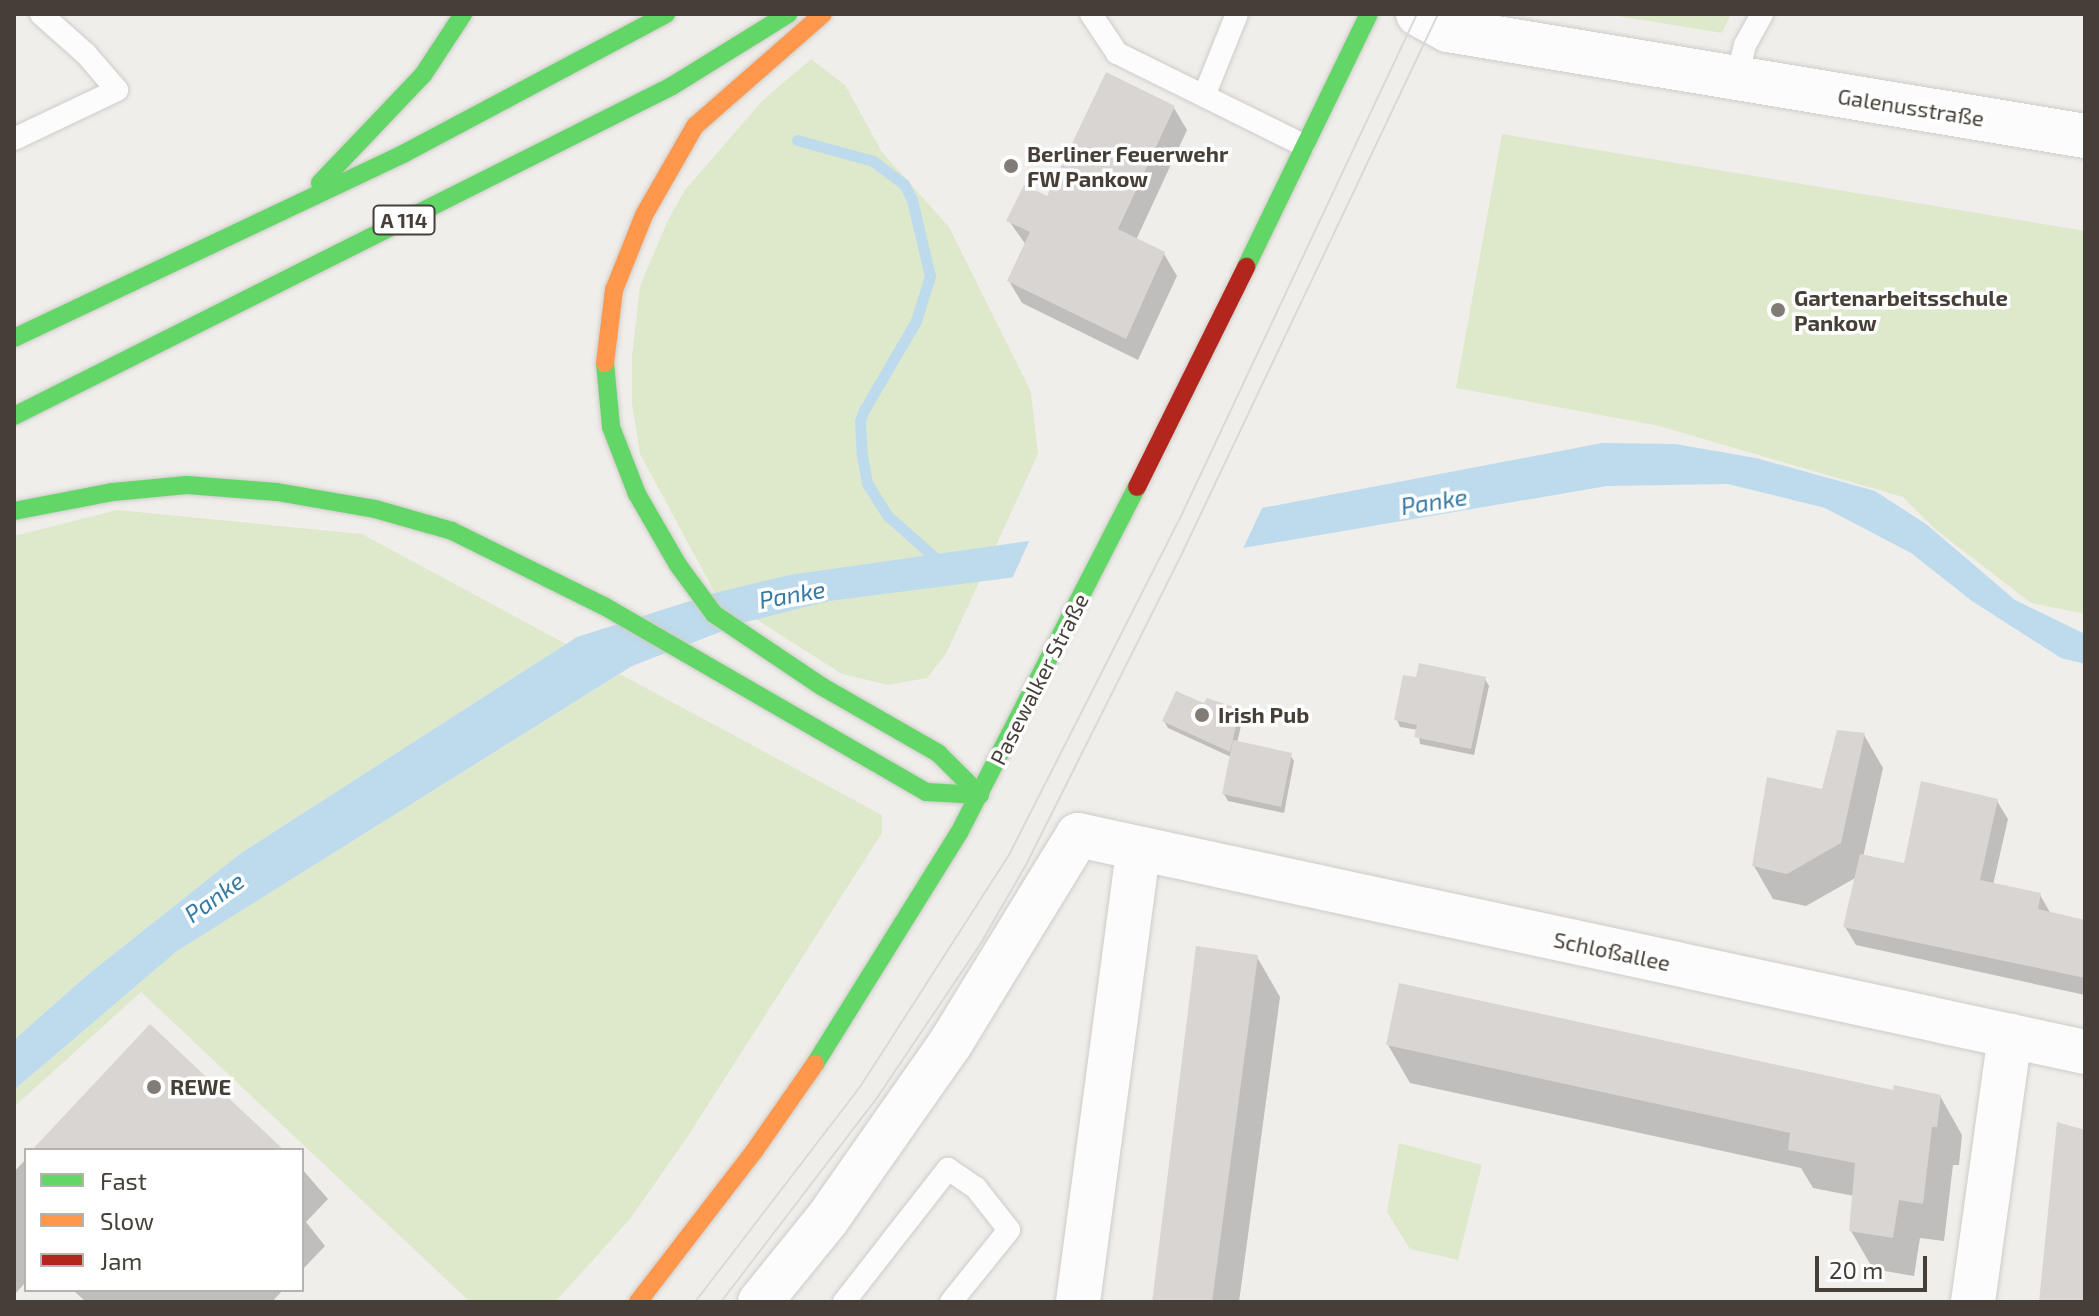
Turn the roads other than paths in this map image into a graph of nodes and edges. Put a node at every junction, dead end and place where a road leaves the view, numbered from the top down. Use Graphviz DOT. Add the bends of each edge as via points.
graph roads {
  1 [pos="41,14"];
  2 [pos="463,14"];
  3 [pos="666,14"];
  4 [pos="788,14"];
  5 [pos="823,14"];
  6 [pos="1091,14"];
  7 [pos="1237,14"];
  8 [pos="1369,14"];
  9 [pos="1418,14"];
  10 [pos="1762,14"];
  11 [pos="1737,77"];
  12 [pos="1204,96"];
  13 [pos="2085,136"];
  14 [pos="14,139"];
  15 [pos="1303,145"];
  16 [pos="305,199"];
  17 [pos="14,338"];
  18 [pos="14,416"];
  19 [pos="14,511"];
  20 [pos="980,795"];
  21 [pos="1138,850"];
  22 [pos="2010,1036"];
  23 [pos="2085,1052"];
  24 [pos="638,1302"];
  25 [pos="760,1302"];
  26 [pos="844,1302"];
  27 [pos="951,1302"];
  28 [pos="1078,1302"];
  29 [pos="1973,1302"];
  1 -- 14 [label="lane" via="117,90"];
  2 -- 16 [label="main road" via="423,75"];
  3 -- 16 [label="main road, A 114" via="403,154"];
  4 -- 18 [label="main road, A 114" via="672,86"];
  5 -- 20 [label="main road" via="695,126 644,215 614,290 605,359 611,427 637,494 714,614 821,686 938,753"];
  6 -- 12 [label="lane" via="1117,53"];
  7 -- 12 [label="lane"];
  8 -- 15 [label="main road, Pasewalker Straße"];
  9 -- 11 [label="street, Galenusstraße" via="1448,30"];
  10 -- 11 [label="lane" via="1745,45"];
  11 -- 13 [label="street, Galenusstraße"];
  12 -- 15 [label="lane"];
  15 -- 20 [label="main road, Pasewalker Straße"];
  16 -- 17 [label="main road, A 114"];
  19 -- 20 [label="main road" via="113,492 187,485 347,504 452,531 604,606 926,792"];
  20 -- 24 [label="main road, Pasewalker Straße" via="833,1039"];
  21 -- 22 [label="street, Schloßallee"];
  21 -- 25 [label="street, Schloßallee" via="1078,835 950,1044 828,1218"];
  21 -- 28 [label="street"];
  22 -- 23 [label="street, Schloßallee"];
  22 -- 29 [label="street"];
  26 -- 27 [label="lane" via="948,1169 976,1188 1009,1230"];
}
